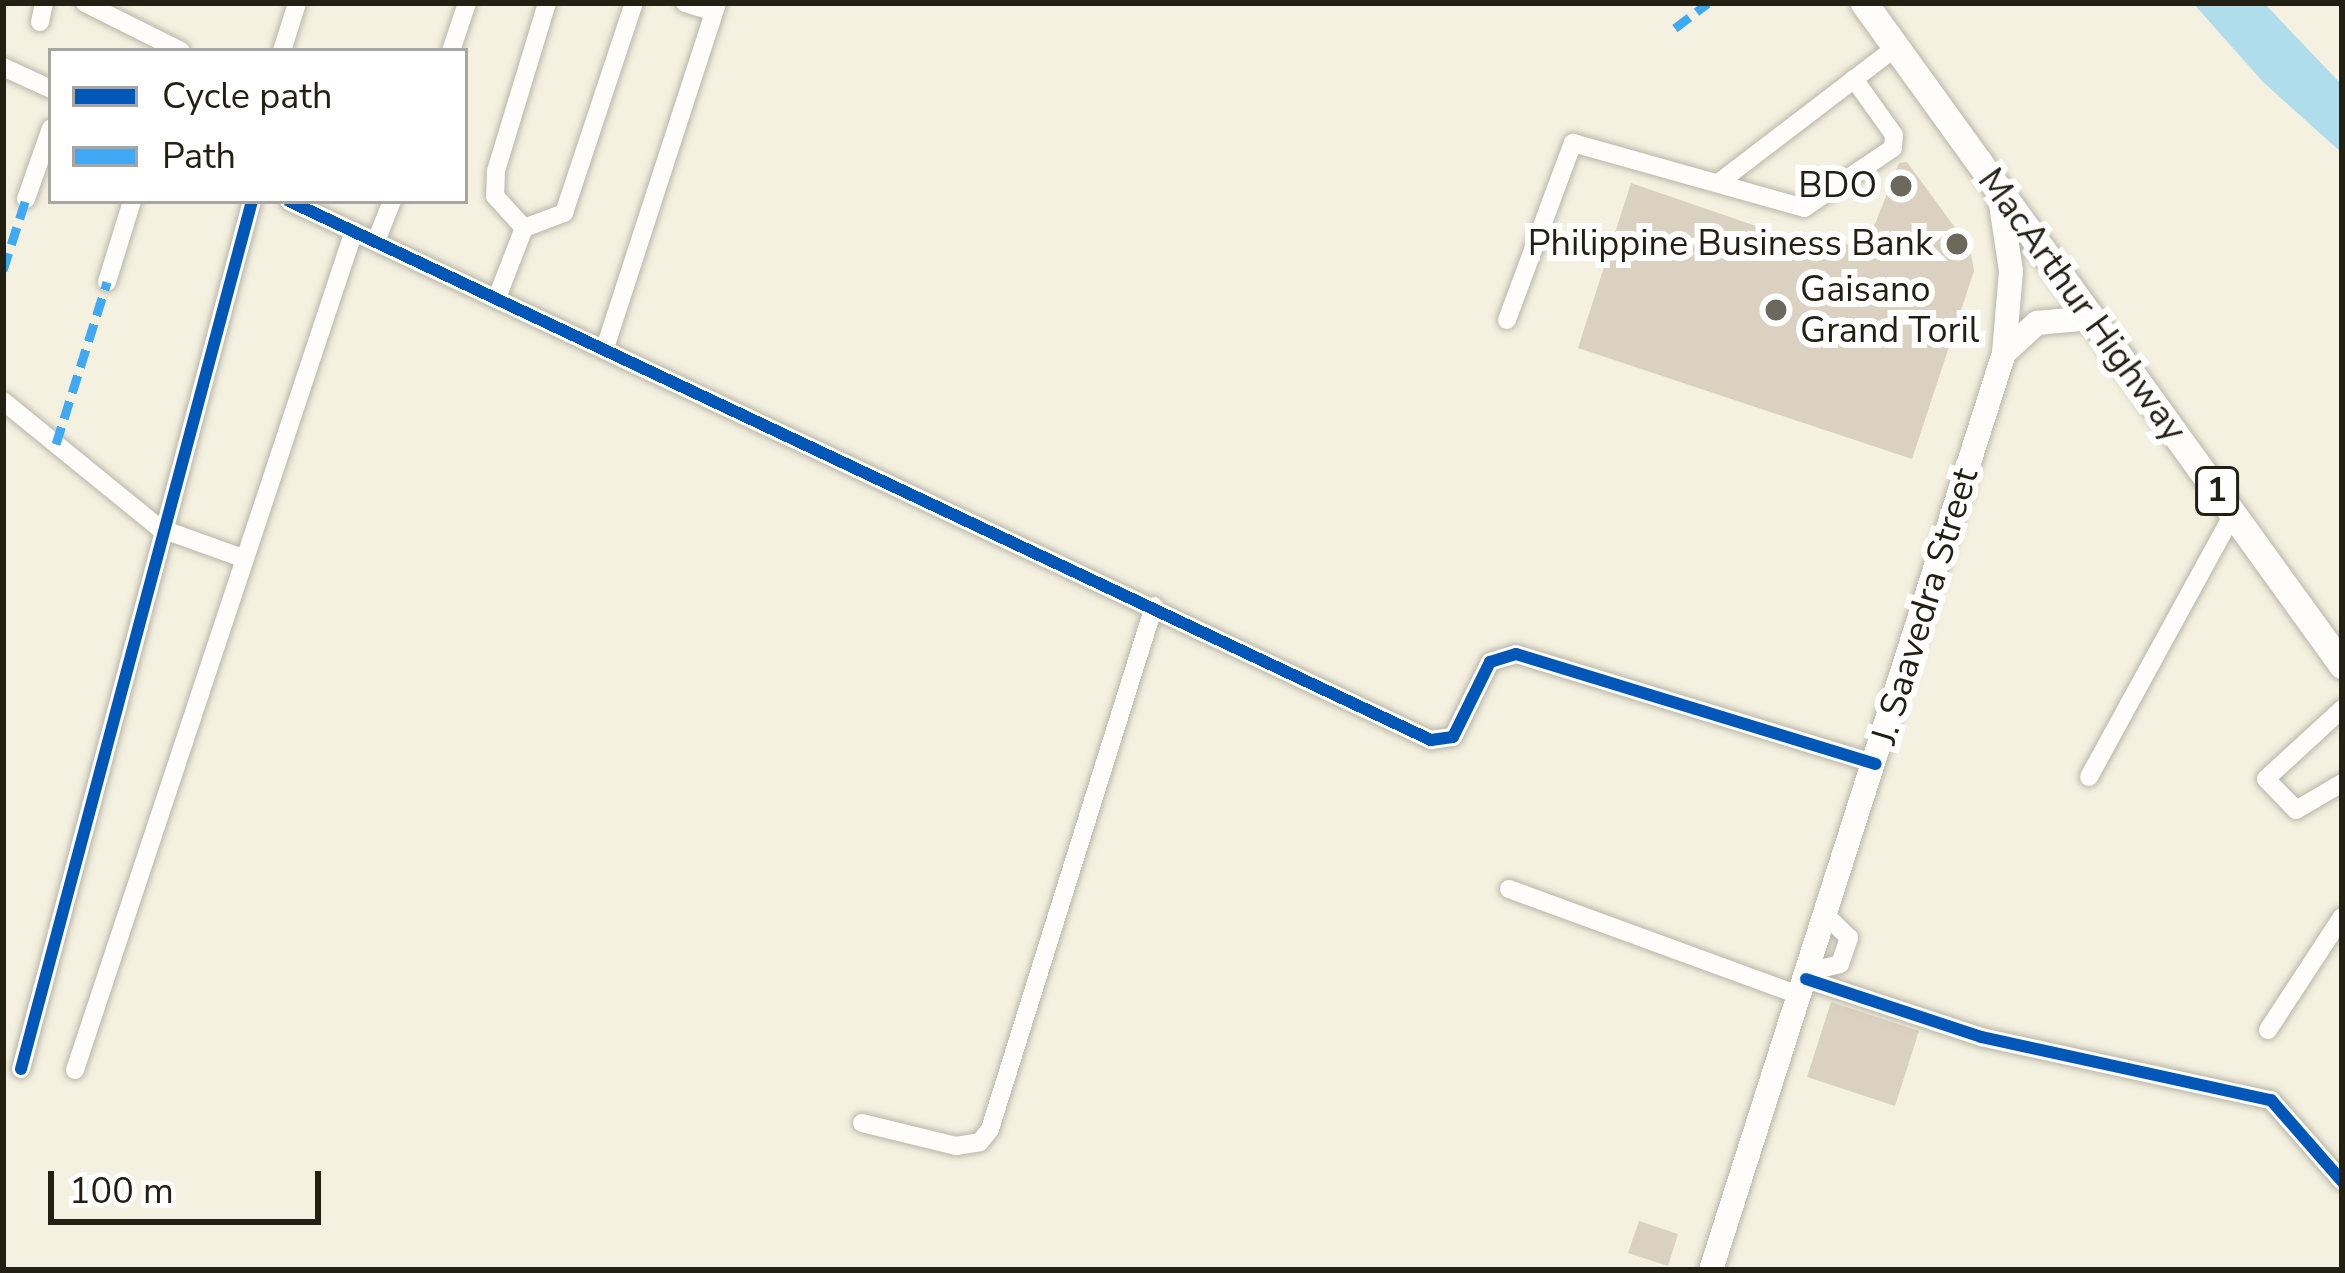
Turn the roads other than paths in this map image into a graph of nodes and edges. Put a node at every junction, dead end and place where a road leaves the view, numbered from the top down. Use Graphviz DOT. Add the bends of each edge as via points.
graph roads {
  1 [pos="85,3"];
  2 [pos="467,3"];
  3 [pos="547,3"];
  4 [pos="634,3"];
  5 [pos="685,3"];
  6 [pos="1864,3"];
  7 [pos="294,4"];
  8 [pos="716,8"];
  9 [pos="1896,47"];
  10 [pos="175,48"];
  11 [pos="283,48"];
  12 [pos="452,48"];
  13 [pos="3,67"];
  14 [pos="1854,79"];
  15 [pos="48,88"];
  16 [pos="48,137"];
  17 [pos="1721,181"];
  18 [pos="1999,190"];
  19 [pos="26,199"];
  20 [pos="131,204"];
  21 [pos="251,204"];
  22 [pos="296,204"];
  23 [pos="391,204"];
  24 [pos="524,228"];
  25 [pos="354,231"];
  26 [pos="376,241"];
  27 [pos="107,282"];
  28 [pos="498,295"];
  29 [pos="2092,318"];
  30 [pos="1507,320"];
  31 [pos="605,345"];
  32 [pos="2004,353"];
  33 [pos="3,401"];
  34 [pos="2233,514"];
  35 [pos="159,528"];
  36 [pos="245,560"];
  37 [pos="1154,606"];
  38 [pos="2342,664"];
  39 [pos="2342,709"];
  40 [pos="1876,764"];
  41 [pos="2089,777"];
  42 [pos="2342,783"];
  43 [pos="1509,889"];
  44 [pos="2342,917"];
  45 [pos="1805,983"];
  46 [pos="2268,1030"];
  47 [pos="21,1069"];
  48 [pos="76,1070"];
  49 [pos="862,1123"];
  50 [pos="2342,1181"];
  51 [pos="1711,1270"];
  1 -- 10 [label="street"];
  2 -- 12 [label="street"];
  3 -- 24 [label="street" via="496,171 495,196"];
  4 -- 24 [label="street" via="563,213"];
  5 -- 8 [label="street"];
  6 -- 9 [label="highway, MacArthur Highway / 1"];
  7 -- 11 [label="street"];
  8 -- 31 [label="street"];
  9 -- 14 [label="street"];
  9 -- 18 [label="highway, MacArthur Highway / 1"];
  13 -- 15 [label="street"];
  14 -- 17 [label="street"];
  14 -- 17 [label="street" via="1894,135 1888,154 1804,208"];
  16 -- 19 [label="street"];
  17 -- 30 [label="street" via="1573,143"];
  18 -- 29 [label="highway, MacArthur Highway / 1"];
  18 -- 32 [label="main road, J. Saavedra Street" via="2011,271"];
  20 -- 27 [label="street"];
  21 -- 35 [label="street"];
  22 -- 25 [label="street"];
  23 -- 26 [label="street"];
  24 -- 28 [label="street"];
  25 -- 26 [label="street"];
  25 -- 36 [label="street"];
  26 -- 28 [label="street"];
  28 -- 31 [label="street"];
  29 -- 32 [label="main road" via="2046,320"];
  29 -- 34 [label="highway, MacArthur Highway / 1"];
  31 -- 37 [label="street"];
  32 -- 40 [label="main road, J. Saavedra Street"];
  33 -- 35 [label="street"];
  34 -- 38 [label="highway, MacArthur Highway / 1"];
  34 -- 41 [label="street"];
  35 -- 36 [label="street"];
  35 -- 47 [label="street"];
  36 -- 48 [label="street"];
  37 -- 40 [label="street" via="1431,740 1453,737 1490,662 1516,654"];
  37 -- 49 [label="street" via="990,1129 980,1142 956,1146"];
  39 -- 42 [label="street" via="2266,779 2296,810"];
  40 -- 45 [label="main road, J. Saavedra Street"];
  43 -- 45 [label="street"];
  44 -- 46 [label="street"];
  45 -- 50 [label="street" via="1982,1037 2271,1100"];
  45 -- 51 [label="main road, J. Saavedra Street"];
}
